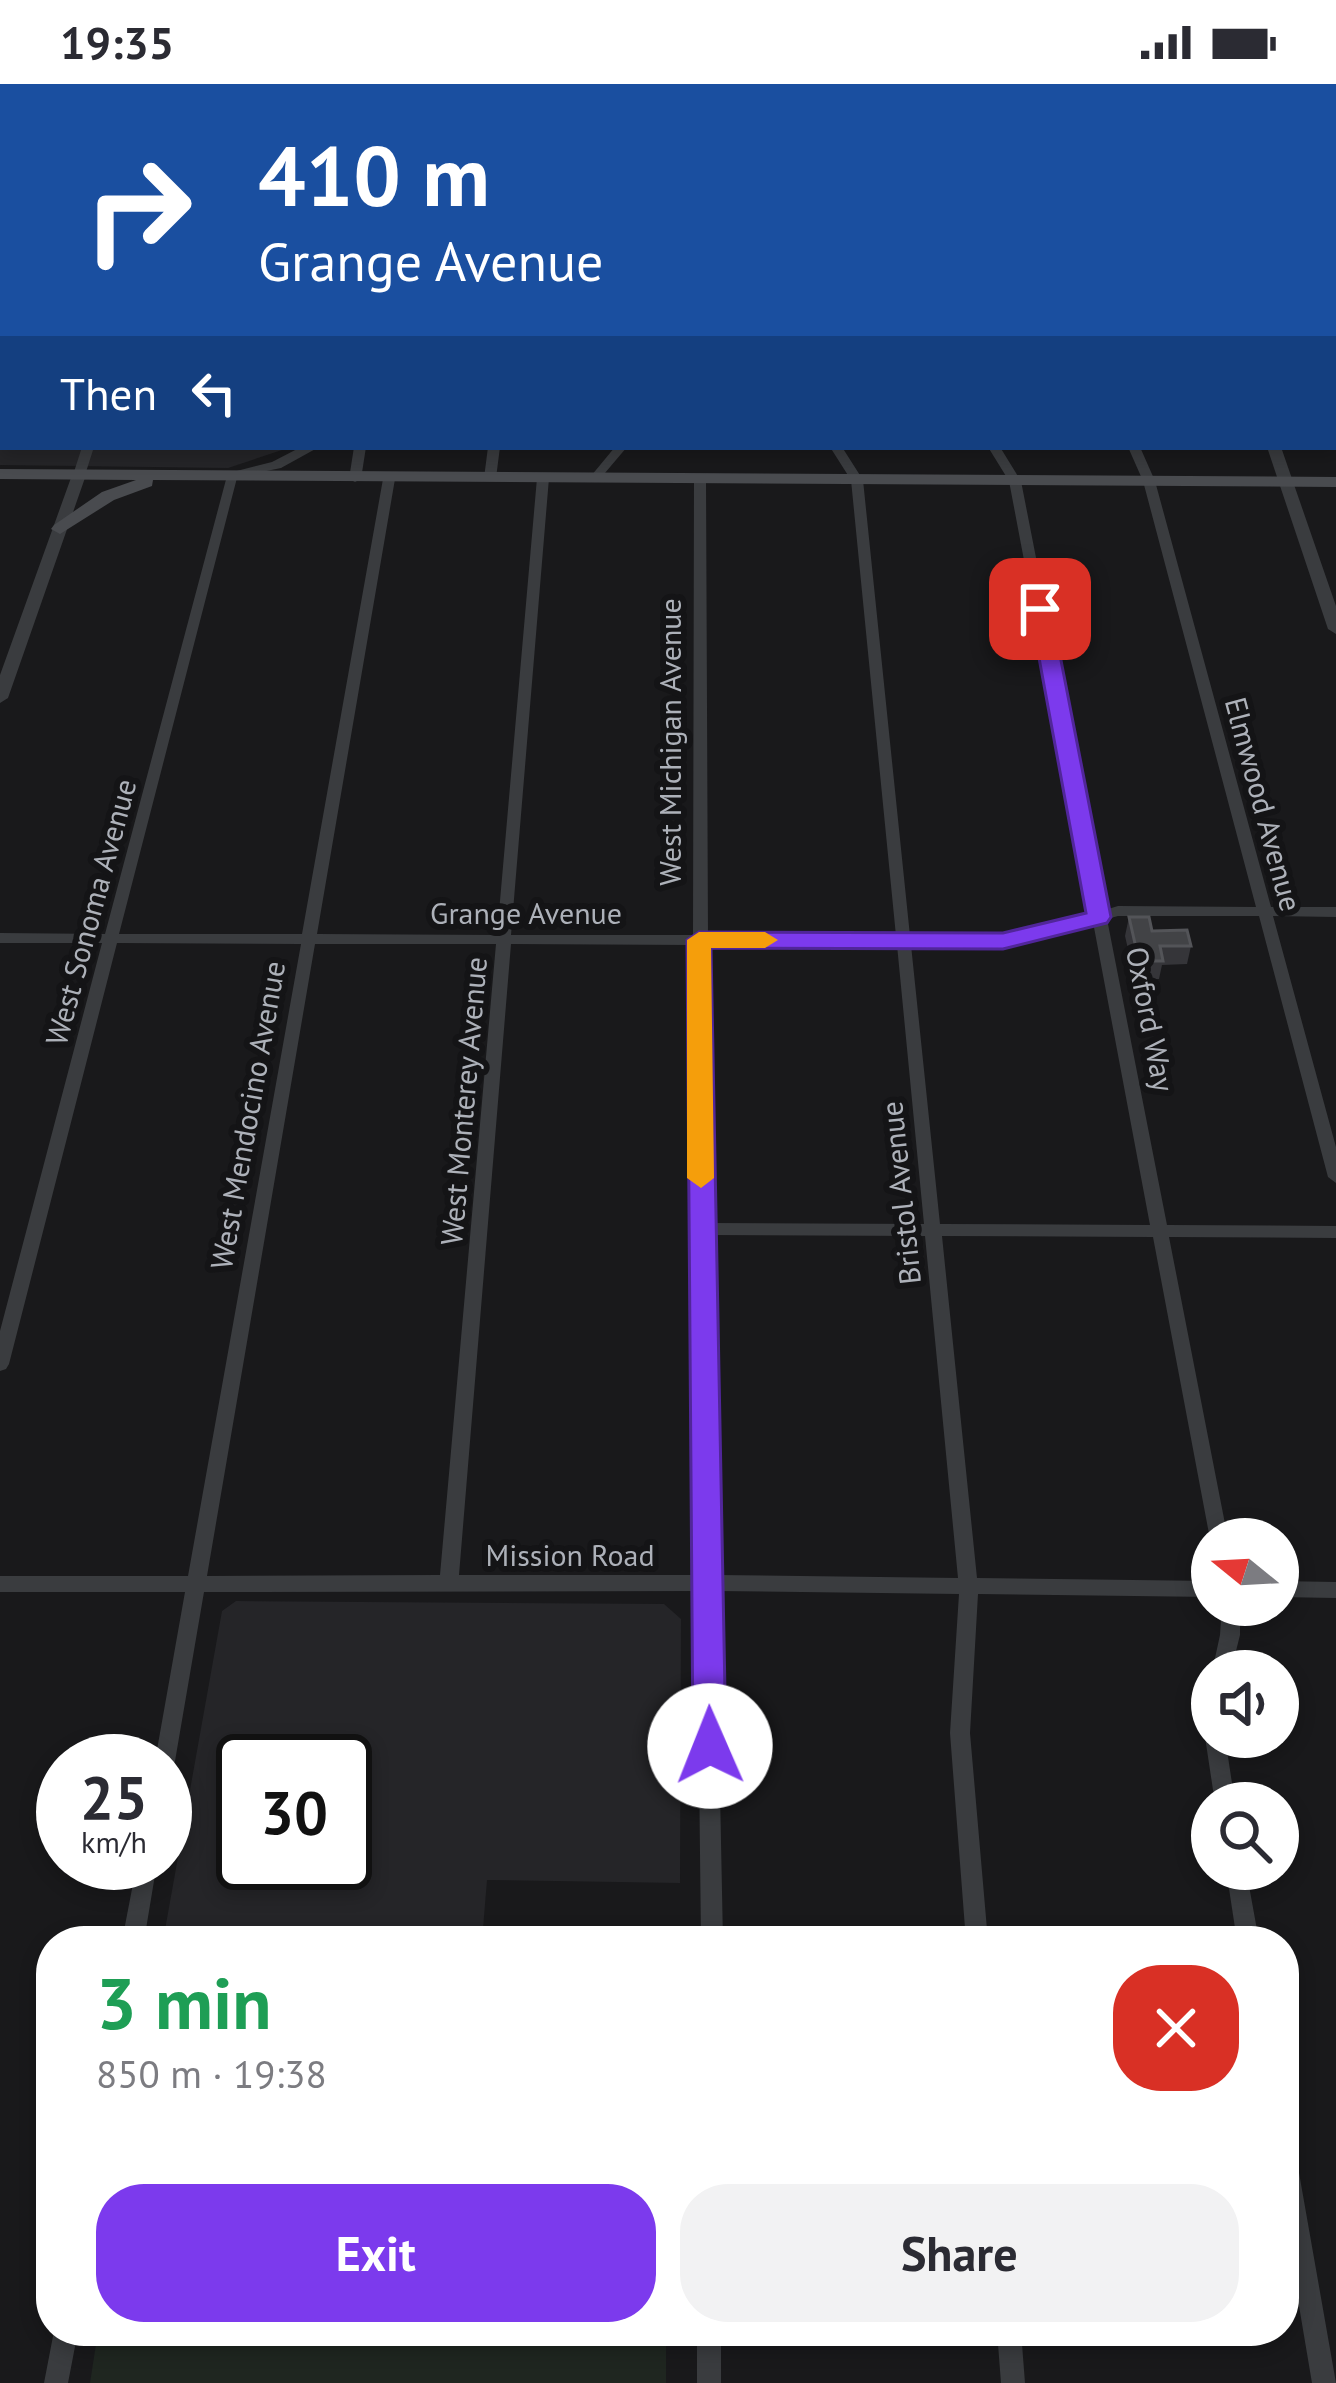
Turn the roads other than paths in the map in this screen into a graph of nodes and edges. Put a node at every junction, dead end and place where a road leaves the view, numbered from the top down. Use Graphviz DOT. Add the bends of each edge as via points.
graph roads {
  1 [pos="87,450"];
  2 [pos="306,450"];
  3 [pos="359,450"];
  4 [pos="494,450"];
  5 [pos="618,450"];
  6 [pos="838,450"];
  7 [pos="996,450"];
  8 [pos="1135,450"];
  9 [pos="1275,450"];
  10 [pos="0,474"];
  11 [pos="170,474"];
  12 [pos="232,474"];
  13 [pos="79,475"];
  14 [pos="490,478"];
  15 [pos="543,478"];
  16 [pos="595,478"];
  17 [pos="355,479"];
  18 [pos="389,479"];
  19 [pos="700,479"];
  20 [pos="857,480"];
  21 [pos="1015,481"];
  22 [pos="1149,482"];
  23 [pos="1286,482"];
  24 [pos="1336,482"];
  25 [pos="59,529"];
  26 [pos="1336,629"];
  27 [pos="0,698"];
  28 [pos="1265,912"];
  29 [pos="1336,912"];
  30 [pos="1099,917"];
  31 [pos="0,938"];
  32 [pos="112,938"];
  33 [pos="308,939"];
  34 [pos="504,939"];
  35 [pos="699,940"];
  36 [pos="905,941"];
  37 [pos="1336,1177"];
  38 [pos="701,1229"];
  39 [pos="933,1230"];
  40 [pos="1161,1231"];
  41 [pos="1336,1232"];
  42 [pos="0,1364"];
  43 [pos="1216,1518"];
  44 [pos="0,1584"];
  45 [pos="449,1585"];
  46 [pos="706,1585"];
  47 [pos="195,1588"];
  48 [pos="968,1588"];
  49 [pos="1191,1589"];
  50 [pos="1299,1589"];
  51 [pos="1336,1589"];
  52 [pos="170,1734"];
  53 [pos="142,1890"];
  54 [pos="1240,1890"];
  55 [pos="136,1926"];
  56 [pos="712,1926"];
  57 [pos="976,1926"];
  58 [pos="1246,1926"];
  59 [pos="1299,2237"];
  60 [pos="62,2346"];
  61 [pos="709,2346"];
  62 [pos="1010,2346"];
  63 [pos="56,2383"];
  64 [pos="709,2383"];
  65 [pos="1013,2383"];
  66 [pos="1324,2383"];
  1 -- 13 [label="street"];
  2 -- 12 [label="street"];
  3 -- 17 [label="street"];
  4 -- 14 [label="street"];
  5 -- 16 [label="street"];
  6 -- 20 [label="street, Bristol Avenue"];
  7 -- 21 [label="street, Oxford Way"];
  8 -- 22 [label="street, Elmwood Avenue"];
  9 -- 23 [label="street"];
  10 -- 13 [label="main road"];
  11 -- 12 [label="main road"];
  11 -- 13 [label="main road"];
  11 -- 25 [label="main road" via="108,496"];
  12 -- 17 [label="main road"];
  12 -- 32 [label="street, West Sonoma Avenue"];
  13 -- 25 [label="street"];
  14 -- 15 [label="main road"];
  14 -- 18 [label="main road"];
  15 -- 16 [label="main road"];
  15 -- 34 [label="street, West Monterey Avenue"];
  16 -- 19 [label="main road"];
  17 -- 18 [label="main road"];
  18 -- 33 [label="street, West Mendocino Avenue"];
  19 -- 20 [label="main road"];
  19 -- 35 [label="street, West Michigan Avenue"];
  20 -- 21 [label="main road"];
  20 -- 36 [label="street, Bristol Avenue"];
  21 -- 22 [label="main road"];
  21 -- 30 [label="street, Oxford Way"];
  22 -- 23 [label="main road"];
  22 -- 28 [label="street, Elmwood Avenue"];
  23 -- 24 [label="main road"];
  23 -- 26 [label="street"];
  25 -- 27 [label="street"];
  28 -- 29 [label="street, Grange Avenue"];
  28 -- 30 [label="street, Grange Avenue"];
  28 -- 37 [label="street, Elmwood Avenue"];
  30 -- 36 [label="street, Grange Avenue" via="1003,941"];
  30 -- 40 [label="street, Oxford Way"];
  31 -- 32 [label="street, Grange Avenue"];
  32 -- 33 [label="street, Grange Avenue"];
  32 -- 42 [label="street, West Sonoma Avenue"];
  33 -- 34 [label="street, Grange Avenue"];
  33 -- 47 [label="street, West Mendocino Avenue"];
  34 -- 35 [label="street, Grange Avenue"];
  34 -- 45 [label="street, West Monterey Avenue"];
  35 -- 36 [label="street, Grange Avenue"];
  35 -- 38 [label="street, West Michigan Avenue"];
  36 -- 39 [label="street, Bristol Avenue"];
  38 -- 39 [label="street"];
  38 -- 46 [label="street, West Michigan Avenue"];
  39 -- 40 [label="street"];
  39 -- 48 [label="street, Bristol Avenue"];
  40 -- 41 [label="street"];
  40 -- 43 [label="street, Oxford Way"];
  44 -- 47 [label="street, Mission Road"];
  45 -- 46 [label="street, Mission Road"];
  45 -- 47 [label="street, Mission Road"];
  46 -- 48 [label="street, Mission Road"];
  46 -- 56 [label="street, West Michigan Avenue"];
  47 -- 52 [label="street, West Mendocino Avenue"];
  48 -- 49 [label="street, Mission Road"];
  48 -- 57 [label="street, Bristol Avenue" via="960,1733"];
  50 -- 51 [label="street"];
  53 -- 55 [label="street"];
  54 -- 58 [label="street"];
  59 -- 66 [label="street"];
  60 -- 63 [label="street"];
  61 -- 64 [label="street"];
  62 -- 65 [label="street"];
}
